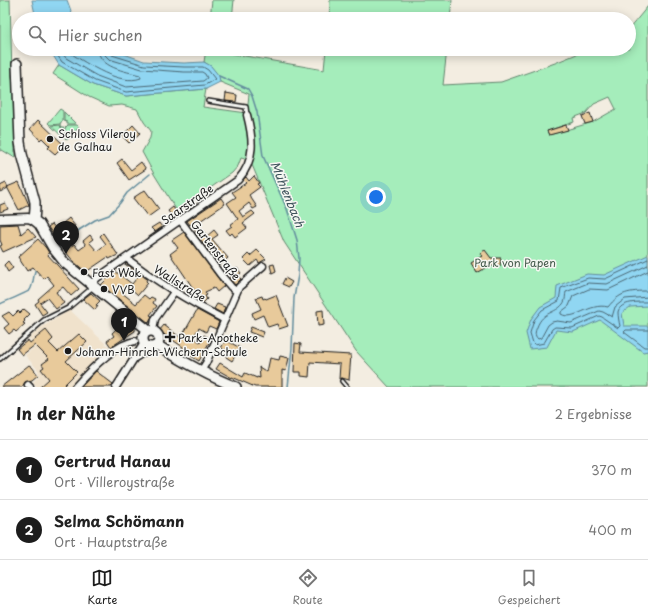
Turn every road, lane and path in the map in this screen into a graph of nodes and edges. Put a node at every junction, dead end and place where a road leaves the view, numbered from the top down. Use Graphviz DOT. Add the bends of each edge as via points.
graph roads {
  1 [pos="17,64"];
  2 [pos="208,101"];
  3 [pos="247,115"];
  4 [pos="0,219"];
  5 [pos="34,220"];
  6 [pos="180,220"];
  7 [pos="126,258"];
  8 [pos="263,266"];
  9 [pos="92,286"];
  10 [pos="236,291"];
  11 [pos="174,292"];
  12 [pos="225,320"];
  13 [pos="151,339"];
  14 [pos="135,341"];
  15 [pos="0,359"];
  16 [pos="201,371"];
  17 [pos="342,381"];
  18 [pos="119,386"];
  19 [pos="232,386"];
  20 [pos="75,387"];
  21 [pos="347,387"];
  1 -- 5 [label="main road" via="20,142 35,202"];
  2 -- 3 [label="lane" via="246,108"];
  3 -- 6 [label="street, Saarstraße" via="252,140 246,170 238,180"];
  4 -- 5 [label="street"];
  5 -- 9 [label="main road" via="40,224 54,250 72,270"];
  6 -- 7 [label="street, Saarstraße"];
  6 -- 10 [label="street, Gartenstraße" via="220,274"];
  7 -- 9 [label="street, Saarstraße" via="97,278"];
  7 -- 11 [label="street, Wallstraße"];
  8 -- 10 [label="street"];
  9 -- 13 [label="main road" via="139,323"];
  9 -- 15 [label="lane" via="68,308 44,320"];
  10 -- 12 [label="street"];
  11 -- 12 [label="street, Wallstraße"];
  11 -- 13 [label="street" via="155,319"];
  12 -- 16 [label="street"];
  13 -- 16 [label="main road" via="180,355 187,364"];
  13 -- 18 [label="street" via="135,358"];
  14 -- 20 [label="street" via="118,347"];
  16 -- 19 [label="main road"];
  17 -- 21 [label="lane"];
}
